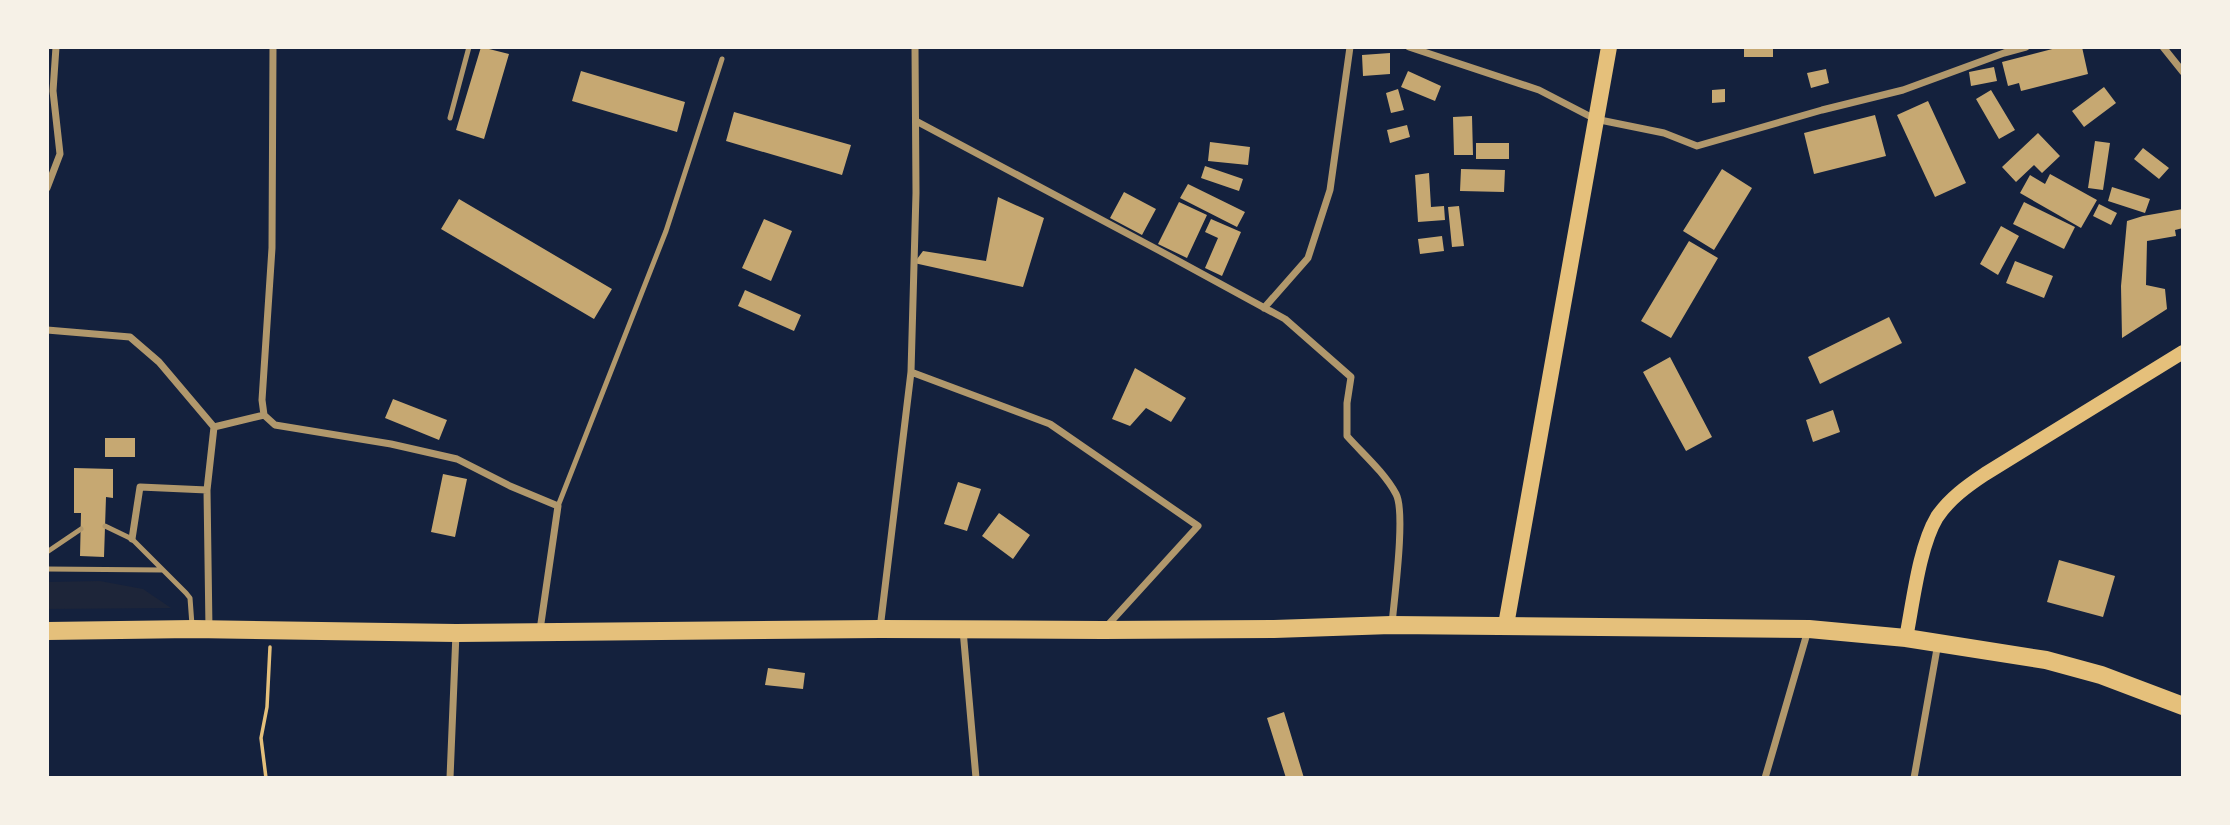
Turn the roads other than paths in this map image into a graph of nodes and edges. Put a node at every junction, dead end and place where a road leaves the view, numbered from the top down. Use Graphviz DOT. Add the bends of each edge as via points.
graph roads {
  1 [pos="56,47"];
  2 [pos="273,47"];
  3 [pos="469,47"];
  4 [pos="915,47"];
  5 [pos="1350,47"];
  6 [pos="1409,47"];
  7 [pos="1609,47"];
  8 [pos="2026,47"];
  9 [pos="2163,47"];
  10 [pos="2004,50"];
  11 [pos="722,59"];
  12 [pos="2183,72"];
  13 [pos="450,118"];
  14 [pos="1595,118"];
  15 [pos="916,121"];
  16 [pos="47,188"];
  17 [pos="1264,308"];
  18 [pos="47,330"];
  19 [pos="2183,352"];
  20 [pos="911,372"];
  21 [pos="264,415"];
  22 [pos="214,427"];
  23 [pos="207,490"];
  24 [pos="558,506"];
  25 [pos="105,526"];
  26 [pos="81,529"];
  27 [pos="132,539"];
  28 [pos="47,552"];
  29 [pos="47,569"];
  30 [pos="164,569"];
  31 [pos="1391,625"];
  32 [pos="1506,625"];
  33 [pos="880,629"];
  34 [pos="963,629"];
  35 [pos="1809,629"];
  36 [pos="201,630"];
  37 [pos="1103,630"];
  38 [pos="47,631"];
  39 [pos="456,633"];
  40 [pos="540,633"];
  41 [pos="1906,638"];
  42 [pos="1938,642"];
  43 [pos="2183,706"];
  44 [pos="450,778"];
  45 [pos="976,778"];
  46 [pos="1765,778"];
  47 [pos="1914,778"];
  1 -- 16 [label="street" via="53,91 60,154"];
  2 -- 21 [label="street" via="272,248"];
  3 -- 13 [label="lane"];
  4 -- 15 [label="street"];
  5 -- 17 [label="street" via="1330,190 1308,258"];
  6 -- 14 [label="street" via="1539,90"];
  7 -- 14 [label="main road"];
  8 -- 10 [label="street"];
  9 -- 12 [label="street"];
  10 -- 14 [label="street" via="1903,90 1697,146 1664,133"];
  11 -- 24 [label="lane" via="666,231"];
  14 -- 32 [label="main road"];
  15 -- 17 [label="street"];
  15 -- 20 [label="street"];
  17 -- 31 [label="street" via="1285,319 1350,377 1346,436 1398,496 1399,548"];
  18 -- 22 [label="street" via="130,337 159,362"];
  19 -- 41 [label="main road" via="1958,493 1937,517 1926,544"];
  20 -- 33 [label="street"];
  20 -- 37 [label="street" via="1050,424 1198,526"];
  21 -- 22 [label="street"];
  21 -- 24 [label="street" via="275,425 457,459"];
  22 -- 23 [label="street"];
  23 -- 27 [label="street" via="141,487"];
  23 -- 36 [label="street"];
  24 -- 40 [label="street"];
  25 -- 27 [label="lane"];
  26 -- 28 [label="lane"];
  27 -- 30 [label="lane"];
  29 -- 30 [label="lane"];
  30 -- 36 [label="lane" via="190,598"];
  31 -- 32 [label="highway"];
  31 -- 37 [label="highway"];
  32 -- 35 [label="highway"];
  33 -- 34 [label="highway"];
  33 -- 40 [label="highway"];
  34 -- 37 [label="highway"];
  34 -- 45 [label="street"];
  35 -- 41 [label="highway"];
  35 -- 46 [label="street"];
  36 -- 38 [label="highway"];
  36 -- 39 [label="highway"];
  39 -- 40 [label="highway"];
  39 -- 44 [label="street"];
  41 -- 42 [label="highway"];
  42 -- 43 [label="highway" via="2046,660"];
  42 -- 47 [label="street"];
}
